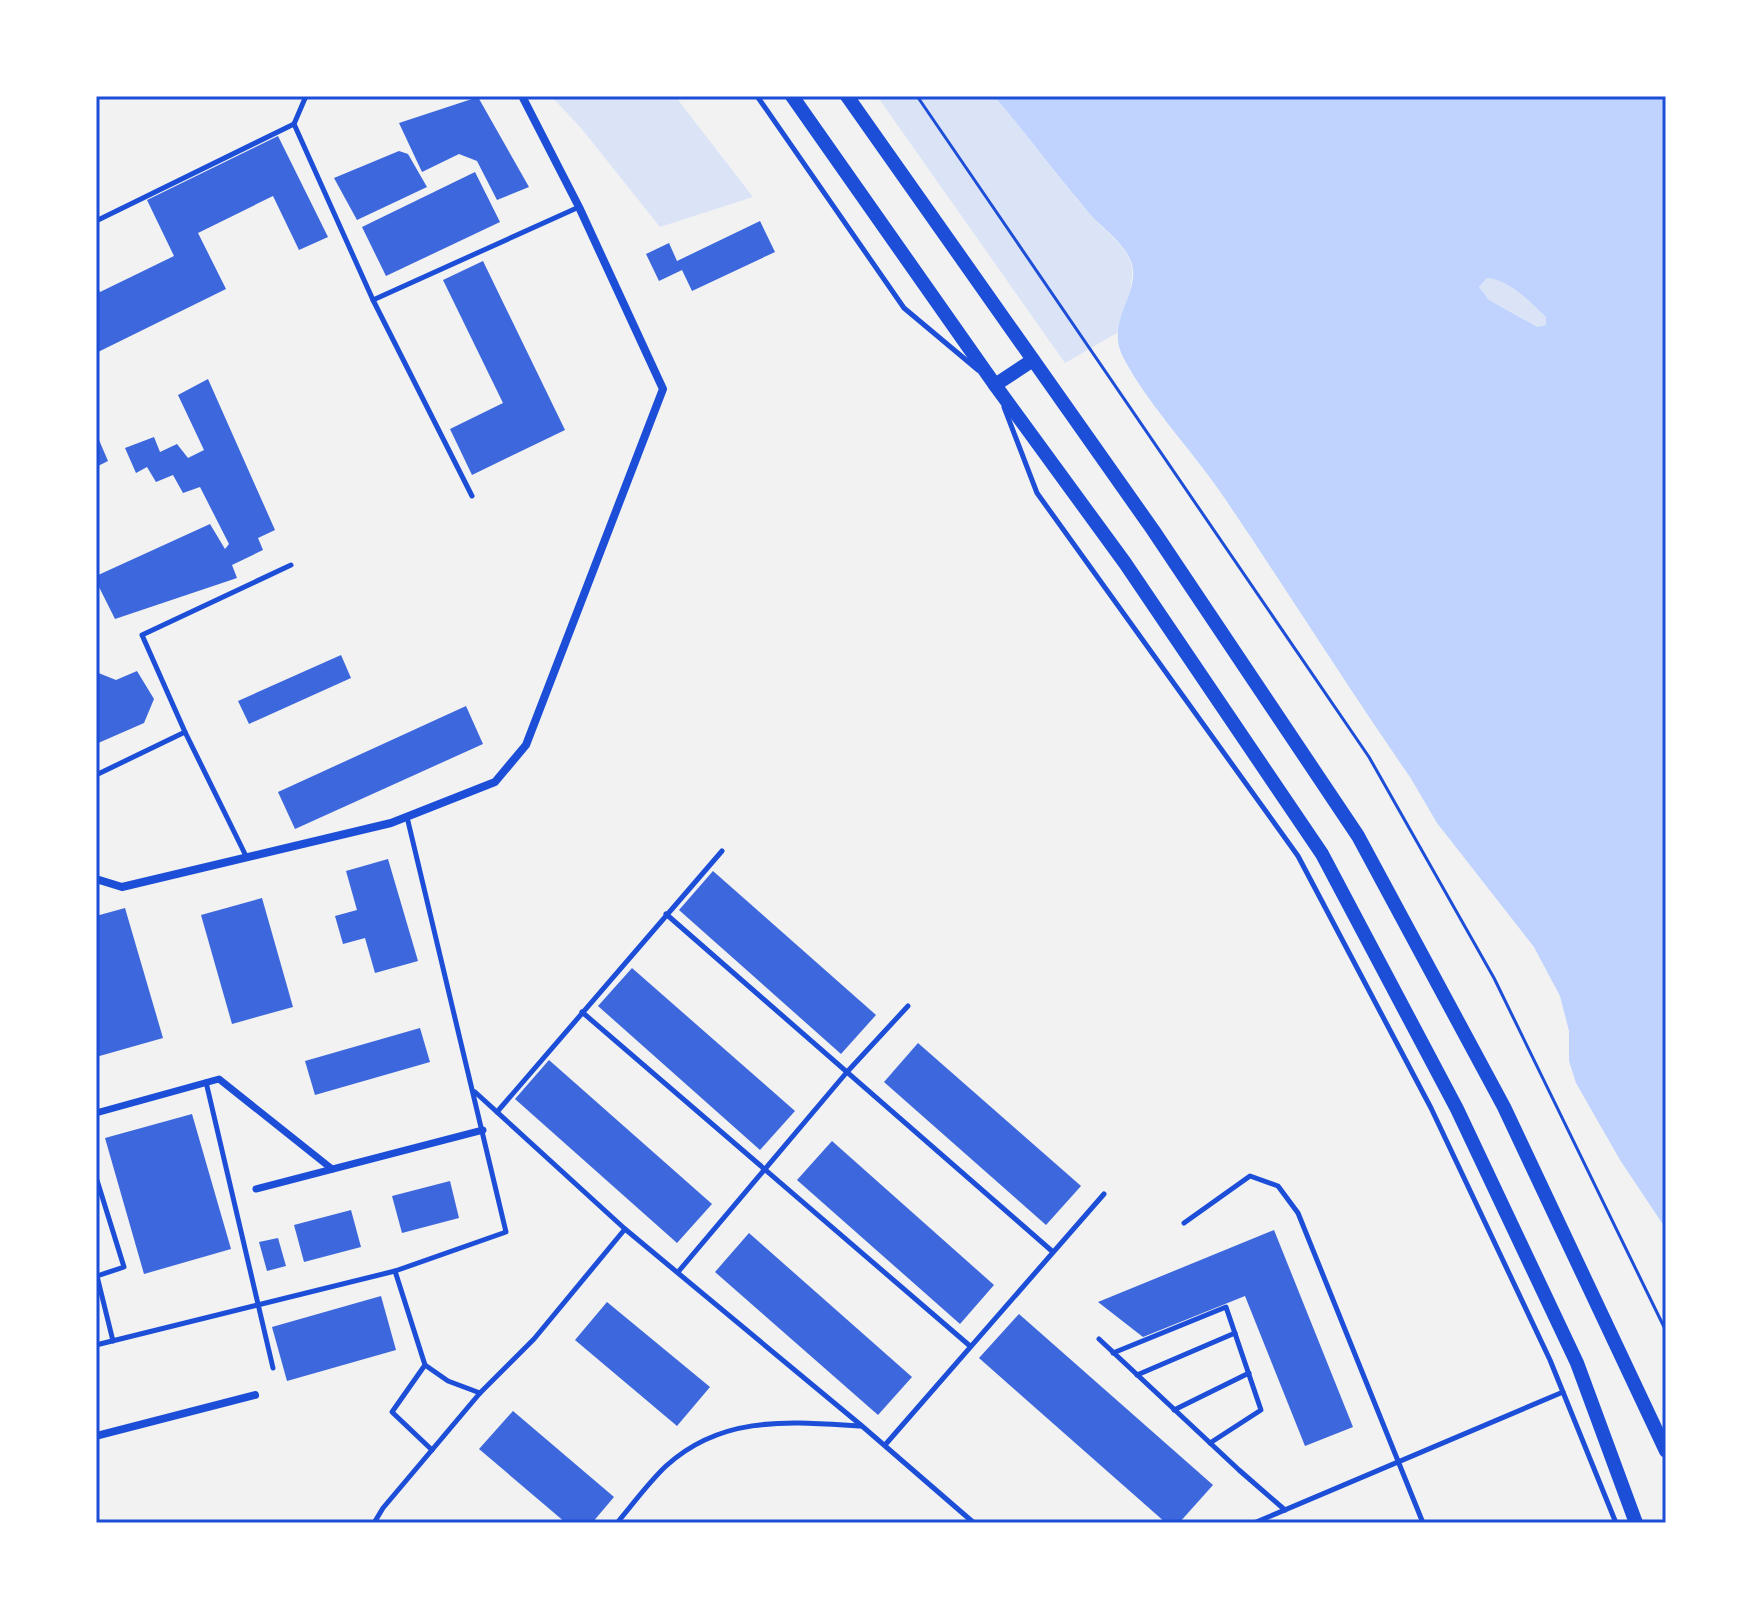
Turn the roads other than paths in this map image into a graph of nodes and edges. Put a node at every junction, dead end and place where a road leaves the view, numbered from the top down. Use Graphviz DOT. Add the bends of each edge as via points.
graph roads {
  1 [pos="306,96"];
  2 [pos="522,96"];
  3 [pos="757,96"];
  4 [pos="792,96"];
  5 [pos="847,96"];
  6 [pos="294,124"];
  7 [pos="579,207"];
  8 [pos="96,221"];
  9 [pos="373,300"];
  10 [pos="1033,360"];
  11 [pos="995,385"];
  12 [pos="472,496"];
  13 [pos="291,565"];
  14 [pos="185,732"];
  15 [pos="96,775"];
  16 [pos="407,817"];
  17 [pos="722,851"];
  18 [pos="247,857"];
  19 [pos="96,879"];
  20 [pos="666,914"];
  21 [pos="908,1006"];
  22 [pos="582,1012"];
  23 [pos="847,1072"];
  24 [pos="206,1082"];
  25 [pos="474,1091"];
  26 [pos="497,1112"];
  27 [pos="96,1113"];
  28 [pos="483,1130"];
  29 [pos="332,1169"];
  30 [pos="765,1169"];
  31 [pos="96,1177"];
  32 [pos="256,1189"];
  33 [pos="1104,1194"];
  34 [pos="1184,1223"];
  35 [pos="625,1229"];
  36 [pos="1053,1252"];
  37 [pos="395,1271"];
  38 [pos="678,1272"];
  39 [pos="257,1305"];
  40 [pos="1235,1333"];
  41 [pos="1099,1339"];
  42 [pos="113,1341"];
  43 [pos="96,1345"];
  44 [pos="970,1346"];
  45 [pos="1113,1353"];
  46 [pos="425,1365"];
  47 [pos="273,1368"];
  48 [pos="1249,1373"];
  49 [pos="1137,1375"];
  50 [pos="1563,1392"];
  51 [pos="480,1393"];
  52 [pos="255,1395"];
  53 [pos="1174,1410"];
  54 [pos="862,1426"];
  55 [pos="96,1436"];
  56 [pos="1210,1443"];
  57 [pos="885,1445"];
  58 [pos="1665,1449"];
  59 [pos="432,1450"];
  60 [pos="1399,1461"];
  61 [pos="1285,1510"];
  62 [pos="1258,1522"];
  63 [pos="374,1523"];
  64 [pos="617,1523"];
  65 [pos="974,1523"];
  66 [pos="1423,1523"];
  67 [pos="1616,1523"];
  68 [pos="1636,1523"];
  1 -- 6 [label="lane"];
  2 -- 7 [label="street"];
  3 -- 11 [label="lane" via="904,308"];
  4 -- 11 [label="main road"];
  5 -- 10 [label="main road"];
  6 -- 8 [label="lane"];
  6 -- 9 [label="lane"];
  7 -- 9 [label="lane"];
  7 -- 16 [label="street" via="663,389 526,745 495,782"];
  9 -- 12 [label="lane"];
  10 -- 11 [label="main road"];
  10 -- 58 [label="main road" via="1358,836 1504,1107"];
  11 -- 50 [label="lane" via="1037,493 1298,856 1431,1108"];
  11 -- 68 [label="main road" via="1125,563 1322,854 1457,1109 1577,1363"];
  13 -- 14 [label="lane" via="142,635"];
  14 -- 15 [label="lane"];
  14 -- 18 [label="lane"];
  16 -- 18 [label="street"];
  16 -- 25 [label="lane"];
  17 -- 20 [label="lane"];
  18 -- 19 [label="street" via="122,887"];
  20 -- 22 [label="lane"];
  20 -- 23 [label="lane"];
  21 -- 23 [label="lane"];
  22 -- 26 [label="lane"];
  22 -- 30 [label="lane"];
  23 -- 30 [label="lane"];
  23 -- 36 [label="lane"];
  24 -- 27 [label="street"];
  24 -- 29 [label="street" via="219,1079"];
  24 -- 39 [label="lane"];
  25 -- 26 [label="lane"];
  25 -- 28 [label="lane"];
  26 -- 35 [label="lane"];
  28 -- 29 [label="street"];
  28 -- 37 [label="lane" via="506,1232"];
  29 -- 32 [label="street"];
  30 -- 38 [label="lane"];
  30 -- 44 [label="lane"];
  31 -- 42 [label="lane" via="124,1267 97,1276"];
  33 -- 36 [label="lane"];
  34 -- 60 [label="lane" via="1250,1176 1278,1186 1298,1213"];
  35 -- 38 [label="lane"];
  35 -- 51 [label="lane" via="534,1339"];
  36 -- 44 [label="lane"];
  37 -- 39 [label="lane"];
  37 -- 46 [label="lane"];
  38 -- 54 [label="lane"];
  39 -- 42 [label="lane"];
  39 -- 47 [label="lane"];
  40 -- 45 [label="lane" via="1226,1307"];
  40 -- 48 [label="lane"];
  40 -- 49 [label="lane"];
  41 -- 45 [label="lane"];
  42 -- 43 [label="lane"];
  44 -- 57 [label="lane"];
  45 -- 49 [label="lane"];
  46 -- 51 [label="lane"];
  46 -- 59 [label="lane" via="392,1412"];
  48 -- 53 [label="lane"];
  48 -- 56 [label="lane" via="1261,1410"];
  49 -- 53 [label="lane"];
  50 -- 60 [label="lane"];
  50 -- 67 [label="lane"];
  51 -- 59 [label="lane"];
  52 -- 55 [label="street"];
  53 -- 56 [label="lane"];
  54 -- 57 [label="lane"];
  54 -- 64 [label="lane" via="795,1422 746,1425 721,1433 666,1467"];
  56 -- 61 [label="lane"];
  57 -- 65 [label="lane"];
  59 -- 63 [label="lane"];
  60 -- 61 [label="lane"];
  60 -- 66 [label="lane"];
  61 -- 62 [label="lane"];
}
